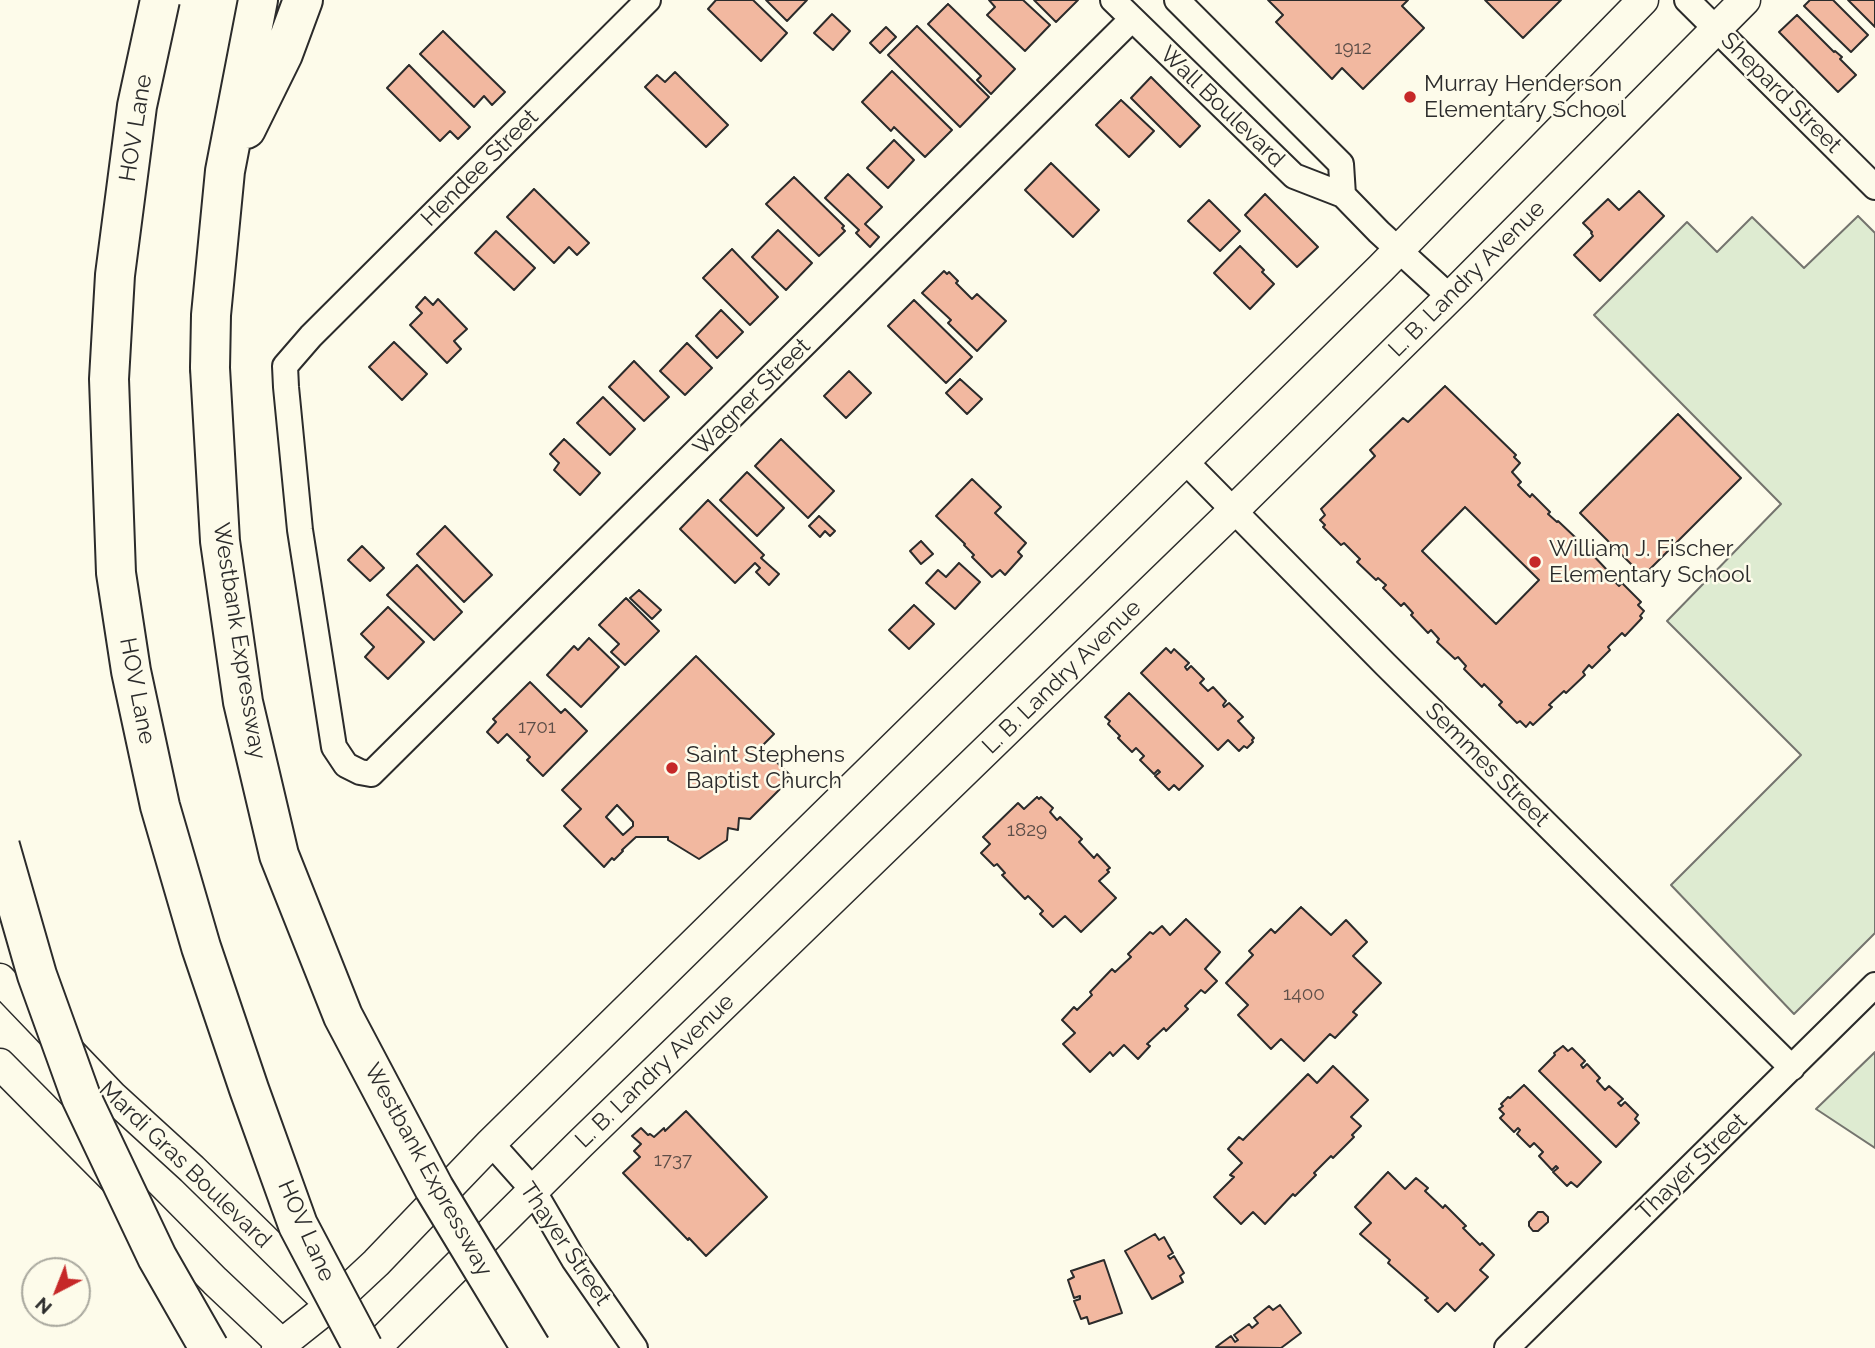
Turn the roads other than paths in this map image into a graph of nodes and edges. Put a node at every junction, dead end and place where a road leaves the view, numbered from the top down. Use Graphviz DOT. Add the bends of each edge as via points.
graph roads {
  1 [pos="160,0"];
  2 [pos="258,0"];
  3 [pos="303,0"];
  4 [pos="648,0"];
  5 [pos="1113,0"];
  6 [pos="1177,0"];
  7 [pos="1643,0"];
  8 [pos="1687,0"];
  9 [pos="1745,0"];
  10 [pos="1132,19"];
  11 [pos="1717,28"];
  12 [pos="225,171"];
  13 [pos="1875,187"];
  14 [pos="1343,195"];
  15 [pos="1398,250"];
  16 [pos="1450,297"];
  17 [pos="1184,460"];
  18 [pos="1233,511"];
  19 [pos="371,774"];
  20 [pos="0,846"];
  21 [pos="0,979"];
  22 [pos="1875,985"];
  23 [pos="0,1064"];
  24 [pos="1792,1068"];
  25 [pos="491,1143"];
  26 [pos="533,1190"];
  27 [pos="331,1305"];
  28 [pos="282,1347"];
  29 [pos="209,1348"];
  30 [pos="363,1348"];
  31 [pos="374,1348"];
  32 [pos="531,1348"];
  33 [pos="635,1348"];
  34 [pos="1507,1348"];
  1 -- 30 [label="highway, HOV Lane, bridge" via="137,106 115,275 109,379 118,586 160,806 201,947 298,1225"];
  2 -- 12 [label="highway, Westbank Expressway"];
  3 -- 12 [label="highway" via="283,54"];
  4 -- 19 [label="street, Hendee Street" via="285,366 300,530 334,747 346,765"];
  5 -- 10 [label="street, Wall Boulevard"];
  6 -- 14 [label="street, Wall Boulevard" via="1341,164"];
  7 -- 15 [label="street"];
  8 -- 11 [label="street, Shepard Street"];
  9 -- 11 [label="street, L. B. Landry Avenue"];
  10 -- 14 [label="street, Wall Boulevard" via="1293,176"];
  10 -- 19 [label="street, Wagner Street"];
  11 -- 13 [label="street, Shepard Street"];
  11 -- 16 [label="street, L. B. Landry Avenue"];
  12 -- 32 [label="highway, Westbank Expressway, bridge" via="210,368 220,541 243,702 279,855 343,1016 434,1188"];
  14 -- 15 [label="street, Wall Boulevard"];
  15 -- 16 [label="street, Wall Boulevard"];
  15 -- 17 [label="street"];
  16 -- 18 [label="street, L. B. Landry Avenue"];
  17 -- 18 [label="street, Semmes Street"];
  17 -- 25 [label="street"];
  18 -- 24 [label="street, Semmes Street"];
  18 -- 26 [label="street, L. B. Landry Avenue"];
  20 -- 29 [label="highway, bridge" via="37,975 81,1097 157,1257"];
  21 -- 27 [label="street, Mardi Gras Boulevard" via="112,1096"];
  22 -- 24 [label="street, Thayer Street"];
  23 -- 28 [label="street"];
  24 -- 34 [label="street, Thayer Street"];
  25 -- 26 [label="street, Thayer Street"];
  25 -- 27 [label="street"];
  26 -- 31 [label="street, L. B. Landry Avenue"];
  26 -- 33 [label="street, Thayer Street"];
  27 -- 28 [label="street"];
  27 -- 31 [label="street, Mardi Gras Boulevard"];
}
